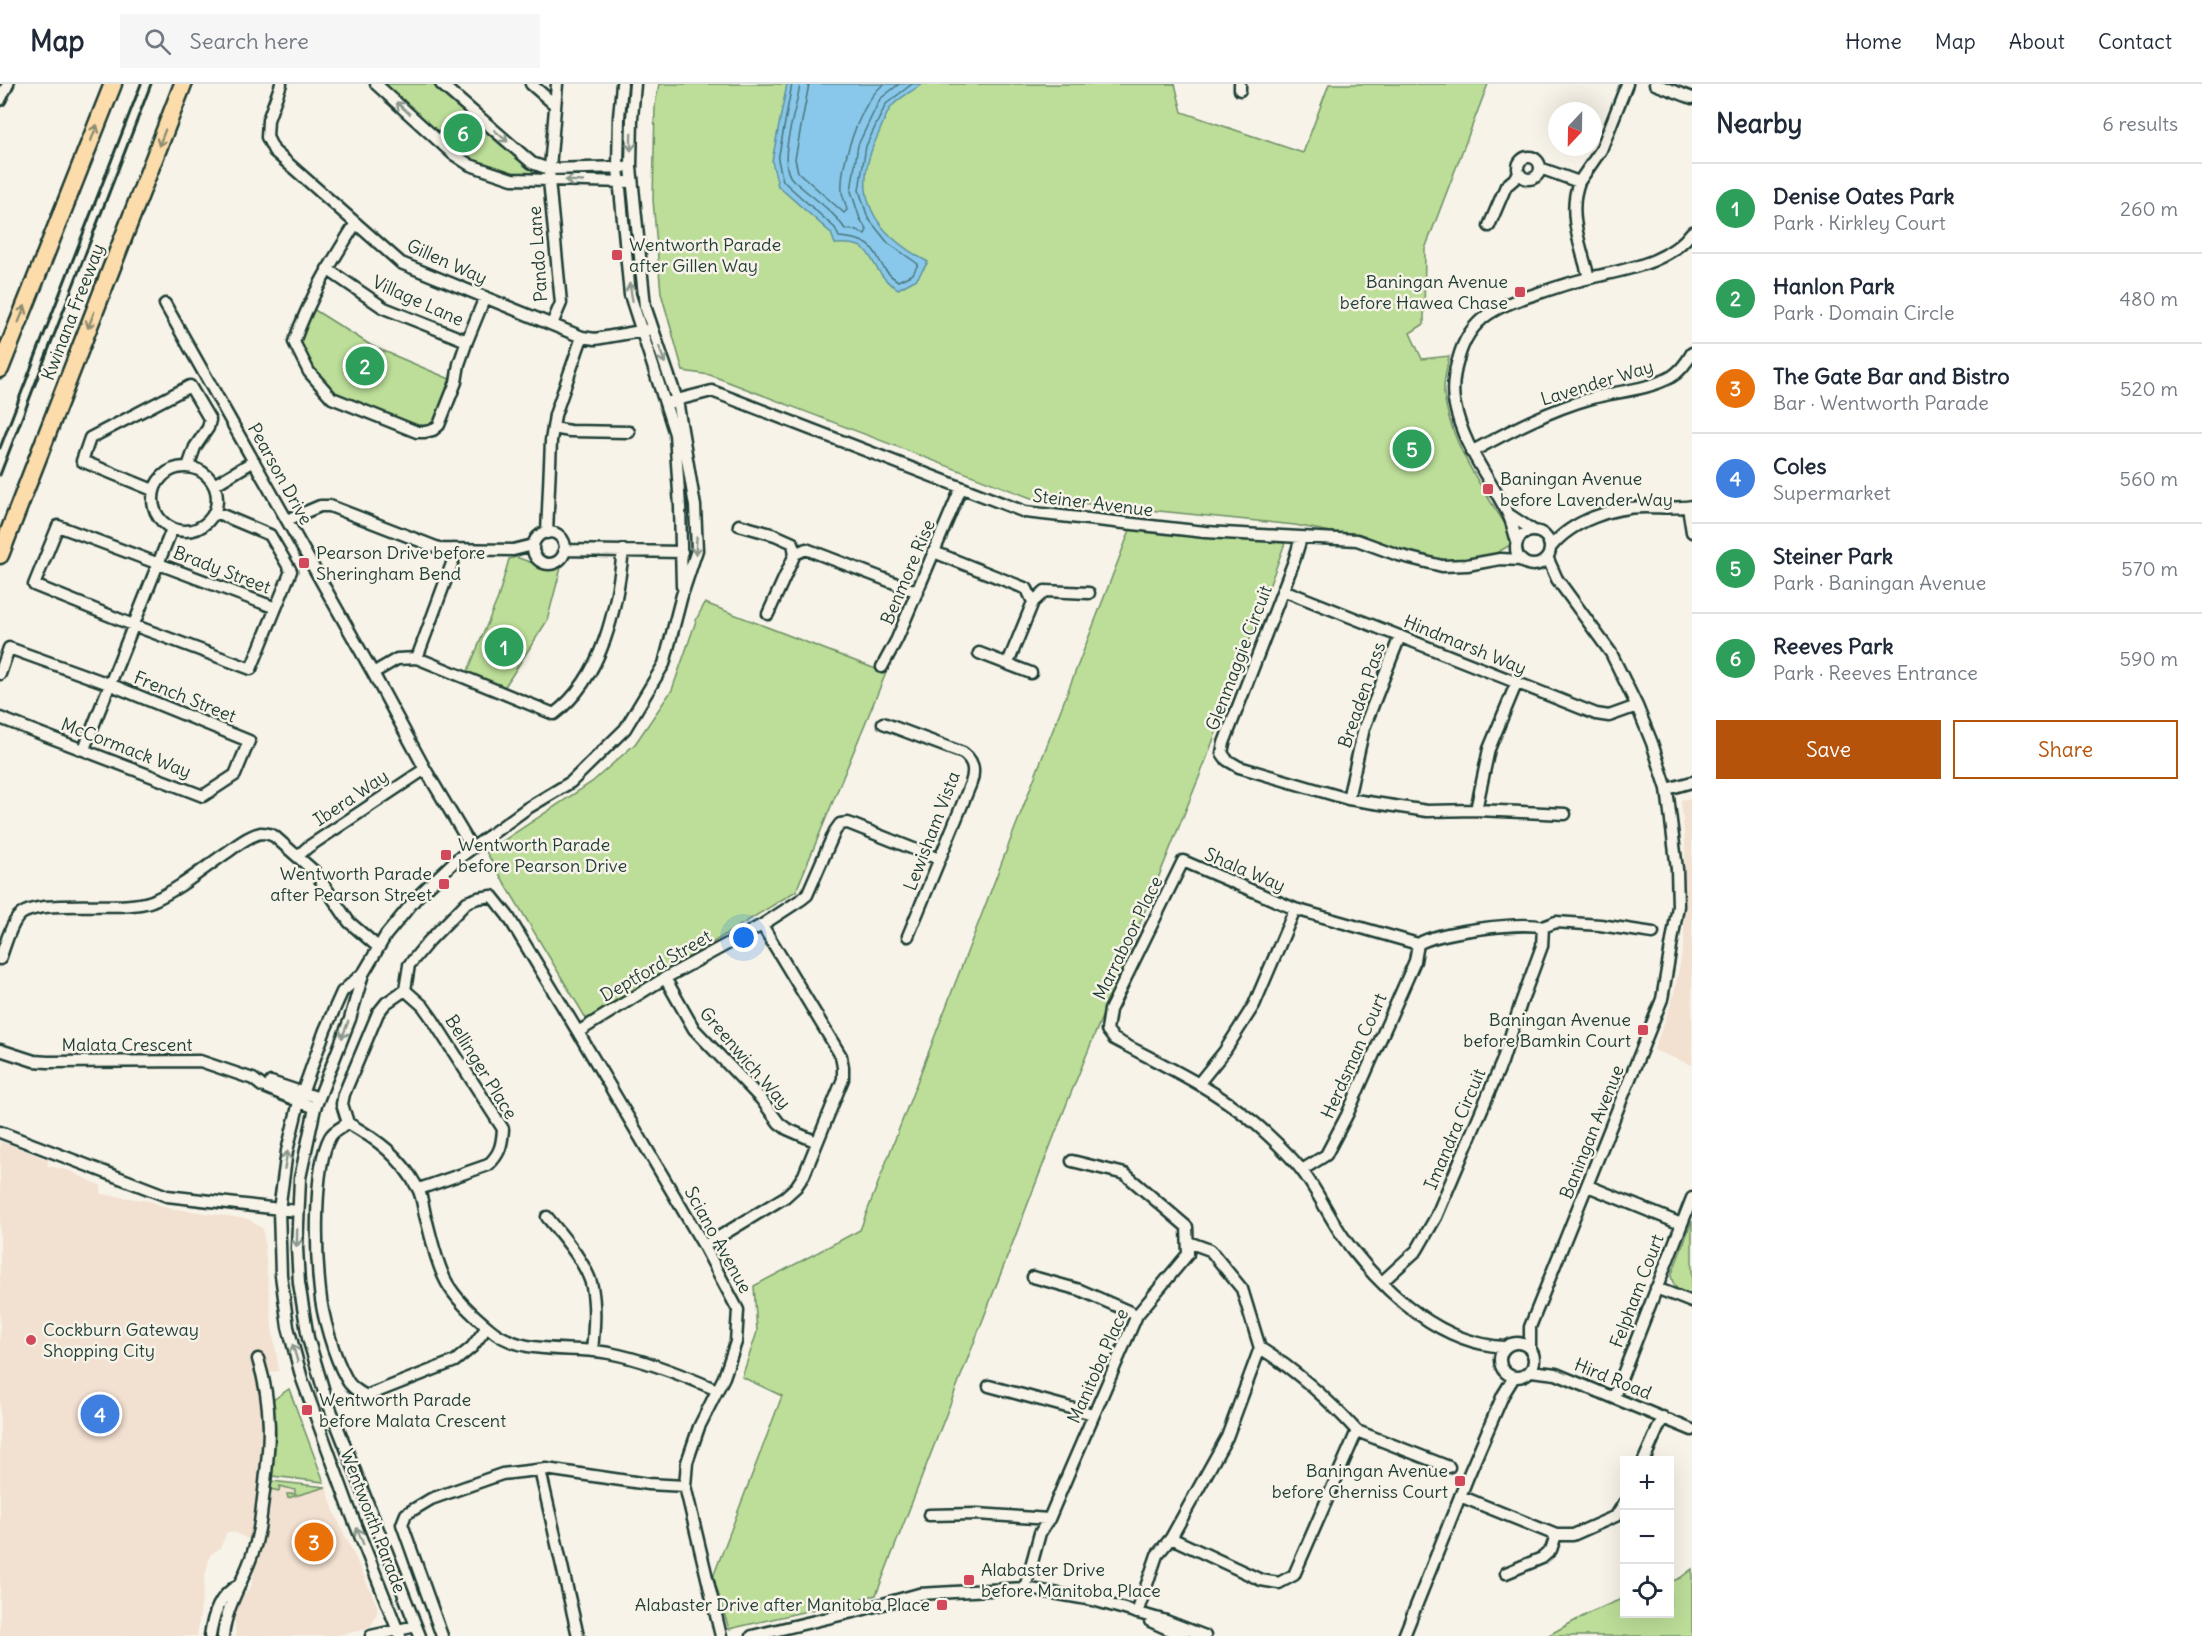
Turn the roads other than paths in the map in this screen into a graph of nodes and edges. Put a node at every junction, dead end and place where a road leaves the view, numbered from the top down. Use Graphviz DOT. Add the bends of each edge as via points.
graph roads {
  1 [pos="8,84"];
  2 [pos="113,84"];
  3 [pos="183,84"];
  4 [pos="281,84"];
  5 [pos="376,84"];
  6 [pos="441,84"];
  7 [pos="531,84"];
  8 [pos="557,84"];
  9 [pos="622,84"];
  10 [pos="635,84"];
  11 [pos="1627,84"];
  12 [pos="1656,84"];
  13 [pos="1692,98"];
  14 [pos="0,100"];
  15 [pos="554,104"];
  16 [pos="618,167"];
  17 [pos="631,167"];
  18 [pos="1540,168"];
  19 [pos="1520,174"];
  20 [pos="549,175"];
  21 [pos="633,182"];
  22 [pos="1579,182"];
  23 [pos="619,183"];
  24 [pos="356,223"];
  25 [pos="1489,226"];
  26 [pos="1690,241"];
  27 [pos="327,269"];
  28 [pos="1589,278"];
  29 [pos="485,297"];
  30 [pos="165,304"];
  31 [pos="552,324"];
  32 [pos="648,330"];
  33 [pos="582,337"];
  34 [pos="467,341"];
  35 [pos="1692,353"];
  36 [pos="0,369"];
  37 [pos="676,400"];
  38 [pos="665,402"];
  39 [pos="553,428"];
  40 [pos="629,432"];
  41 [pos="1471,452"];
  42 [pos="254,461"];
  43 [pos="188,467"];
  44 [pos="214,485"];
  45 [pos="961,488"];
  46 [pos="153,490"];
  47 [pos="1690,506"];
  48 [pos="215,512"];
  49 [pos="1508,514"];
  50 [pos="287,520"];
  51 [pos="739,525"];
  52 [pos="172,529"];
  53 [pos="1534,531"];
  54 [pos="1692,532"];
  55 [pos="547,533"];
  56 [pos="1563,534"];
  57 [pos="1546,536"];
  58 [pos="1301,538"];
  59 [pos="533,545"];
  60 [pos="1516,545"];
  61 [pos="1551,547"];
  62 [pos="454,549"];
  63 [pos="564,550"];
  64 [pos="623,550"];
  65 [pos="682,552"];
  66 [pos="934,552"];
  67 [pos="795,554"];
  68 [pos="0,555"];
  69 [pos="1500,560"];
  70 [pos="1521,561"];
  71 [pos="1543,562"];
  72 [pos="158,563"];
  73 [pos="1283,590"];
  74 [pos="918,592"];
  75 [pos="1089,593"];
  76 [pos="682,595"];
  77 [pos="1033,602"];
  78 [pos="276,608"];
  79 [pos="768,614"];
  80 [pos="133,625"];
  81 [pos="1400,636"];
  82 [pos="979,653"];
  83 [pos="417,658"];
  84 [pos="1008,663"];
  85 [pos="882,667"];
  86 [pos="373,673"];
  87 [pos="1031,673"];
  88 [pos="0,674"];
  89 [pos="109,684"];
  90 [pos="1516,684"];
  91 [pos="1637,706"];
  92 [pos="0,717"];
  93 [pos="883,723"];
  94 [pos="249,741"];
  95 [pos="84,748"];
  96 [pos="425,769"];
  97 [pos="1692,782"];
  98 [pos="1667,789"];
  99 [pos="1348,799"];
  100 [pos="1476,810"];
  101 [pos="1565,814"];
  102 [pos="472,848"];
  103 [pos="298,856"];
  104 [pos="939,859"];
  105 [pos="1183,861"];
  106 [pos="1294,909"];
  107 [pos="762,925"];
  108 [pos="1543,927"];
  109 [pos="1653,933"];
  110 [pos="908,936"];
  111 [pos="1418,944"];
  112 [pos="378,947"];
  113 [pos="0,959"];
  114 [pos="363,974"];
  115 [pos="665,978"];
  116 [pos="405,990"];
  117 [pos="578,1032"];
  118 [pos="0,1050"];
  119 [pos="1199,1083"];
  120 [pos="301,1097"];
  121 [pos="317,1103"];
  122 [pos="348,1123"];
  123 [pos="0,1132"];
  124 [pos="817,1142"];
  125 [pos="1072,1161"];
  126 [pos="1302,1170"];
  127 [pos="1588,1186"];
  128 [pos="419,1189"];
  129 [pos="1692,1198"];
  130 [pos="279,1210"];
  131 [pos="297,1211"];
  132 [pos="547,1217"];
  133 [pos="1681,1224"];
  134 [pos="1188,1242"];
  135 [pos="704,1245"];
  136 [pos="1033,1277"];
  137 [pos="1383,1282"];
  138 [pos="1656,1288"];
  139 [pos="1692,1302"];
  140 [pos="1137,1315"];
  141 [pos="487,1327"];
  142 [pos="1530,1327"];
  143 [pos="1516,1342"];
  144 [pos="1486,1346"];
  145 [pos="1505,1347"];
  146 [pos="1260,1348"];
  147 [pos="1530,1348"];
  148 [pos="592,1352"];
  149 [pos="258,1359"];
  150 [pos="1535,1359"];
  151 [pos="1500,1362"];
  152 [pos="1531,1371"];
  153 [pos="1556,1374"];
  154 [pos="1510,1375"];
  155 [pos="989,1386"];
  156 [pos="717,1390"];
  157 [pos="1614,1396"];
  158 [pos="1093,1414"];
  159 [pos="1663,1417"];
  160 [pos="1692,1430"];
  161 [pos="1356,1431"];
  162 [pos="1646,1456"];
  163 [pos="1449,1467"];
  164 [pos="540,1470"];
  165 [pos="685,1486"];
  166 [pos="1460,1496"];
  167 [pos="369,1507"];
  168 [pos="1620,1510"];
  169 [pos="351,1513"];
  170 [pos="929,1515"];
  171 [pos="1048,1519"];
  172 [pos="1556,1535"];
  173 [pos="1171,1538"];
  174 [pos="1506,1573"];
  175 [pos="239,1585"];
  176 [pos="1025,1588"];
  177 [pos="1137,1613"];
  178 [pos="418,1631"];
  179 [pos="225,1633"];
  180 [pos="399,1633"];
  181 [pos="210,1636"];
  182 [pos="370,1636"];
  183 [pos="442,1636"];
  184 [pos="578,1636"];
  185 [pos="721,1636"];
  186 [pos="752,1636"];
  187 [pos="1183,1636"];
  188 [pos="1204,1636"];
  189 [pos="1404,1636"];
  1 -- 14 [label="street"];
  36 -- 2 [label="highway, one-way"];
  3 -- 68 [label="highway, Kwinana Freeway, one-way"];
  4 -- 24 [label="street, Gillen Way" via="268,120 267,138 274,151"];
  20 -- 5 [label="street, one-way" via="512,179 470,165"];
  6 -- 20 [label="street, one-way"];
  7 -- 15 [label="street"];
  8 -- 15 [label="street, Pando Lane"];
  9 -- 16 [label="street, Wentworth Parade"];
  10 -- 17 [label="street, Wentworth Parade, one-way"];
  11 -- 22 [label="street" via="1601,150"];
  12 -- 13 [label="street"];
  15 -- 20 [label="street, Pando Lane"];
  16 -- 17 [label="street"];
  16 -- 20 [label="street"];
  16 -- 23 [label="street, Wentworth Parade"];
  17 -- 21 [label="street, Wentworth Parade"];
  18 -- 19 [label="street" via="1533,178"];
  18 -- 19 [label="street" via="1536,160 1527,158 1518,165"];
  18 -- 22 [label="street"];
  19 -- 25 [label="street" via="1506,186"];
  23 -- 20 [label="street, one-way"];
  20 -- 31 [label="street, Pando Lane" via="561,303"];
  21 -- 23 [label="street"];
  21 -- 32 [label="street, Wentworth Parade"];
  22 -- 28 [label="street" via="1574,213"];
  32 -- 23 [label="street, Wentworth Parade, one-way" via="630,294"];
  24 -- 27 [label="street"];
  24 -- 29 [label="street, Gillen Way" via="401,263"];
  26 -- 28 [label="street" via="1656,260"];
  27 -- 34 [label="street, Village Lane" via="384,308"];
  27 -- 34 [label="street" via="294,342 309,372 332,398 417,432 433,430 448,403"];
  28 -- 41 [label="street" via="1497,307 1467,337 1453,386"];
  29 -- 31 [label="street, Gillen Way"];
  29 -- 34 [label="street"];
  30 -- 42 [label="street, Pearson Drive"];
  31 -- 33 [label="street, Gillen Way"];
  32 -- 33 [label="street, Gillen Way" via="595,339"];
  32 -- 37 [label="street, Wentworth Parade, one-way"];
  32 -- 38 [label="street, Wentworth Parade"];
  33 -- 39 [label="street"];
  35 -- 41 [label="street, Lavender Way" via="1681,369 1665,380 1590,398 1527,422"];
  37 -- 38 [label="street, Steiner Avenue"];
  37 -- 45 [label="street, Steiner Avenue" via="712,391"];
  37 -- 76 [label="street, Wentworth Parade, one-way" via="694,506 697,550"];
  38 -- 65 [label="street, Wentworth Parade" via="675,434"];
  39 -- 40 [label="street"];
  39 -- 55 [label="street"];
  41 -- 49 [label="street"];
  42 -- 44 [label="street"];
  42 -- 50 [label="street, Pearson Drive"];
  43 -- 44 [label="street" via="207,476"];
  43 -- 46 [label="street" via="166,472"];
  43 -- 46 [label="street" via="210,420 190,386 90,438 82,461"];
  44 -- 48 [label="street"];
  45 -- 58 [label="street, Steiner Avenue" via="1025,512 1205,532"];
  45 -- 66 [label="street, Benmore Rise"];
  46 -- 52 [label="street" via="158,517"];
  47 -- 54 [label="street"];
  47 -- 56 [label="street" via="1620,510"];
  48 -- 52 [label="street" via="201,527"];
  48 -- 78 [label="street" via="270,534 291,571"];
  49 -- 53 [label="street"];
  49 -- 60 [label="street"];
  50 -- 62 [label="street" via="320,506 330,506 441,549"];
  50 -- 86 [label="street, Pearson Drive"];
  51 -- 67 [label="street" via="793,543"];
  52 -- 72 [label="street"];
  53 -- 57 [label="street"];
  53 -- 60 [label="street" via="1523,534"];
  55 -- 59 [label="street"];
  55 -- 63 [label="street" via="562,539"];
  56 -- 57 [label="street"];
  56 -- 61 [label="street"];
  57 -- 61 [label="street"];
  58 -- 69 [label="street, Steiner Avenue" via="1357,540 1442,566"];
  58 -- 73 [label="street, Glenmaggie Circuit"];
  59 -- 62 [label="street" via="513,550"];
  59 -- 63 [label="street" via="535,556 549,564 560,560"];
  60 -- 69 [label="street, Steiner Avenue"];
  60 -- 70 [label="street"];
  61 -- 71 [label="street"];
  62 -- 83 [label="street"];
  63 -- 64 [label="street"];
  64 -- 65 [label="street"];
  64 -- 83 [label="street" via="611,626 596,661 570,702 554,714"];
  65 -- 76 [label="street, Wentworth Parade"];
  66 -- 74 [label="street, Benmore Rise"];
  66 -- 77 [label="street" via="1027,589"];
  67 -- 74 [label="street" via="806,549"];
  67 -- 79 [label="street"];
  69 -- 70 [label="street, Steiner Avenue"];
  70 -- 71 [label="street" via="1532,566"];
  71 -- 91 [label="street, Baningan Avenue" via="1611,653"];
  72 -- 78 [label="street, Brady Street"];
  72 -- 80 [label="street"];
  72 -- 80 [label="street, Brady Street" via="58,526 34,585"];
  73 -- 81 [label="street, Hindmarsh Way"];
  73 -- 99 [label="street, Glenmaggie Circuit" via="1222,753 1239,766"];
  74 -- 85 [label="street, Benmore Rise"];
  75 -- 77 [label="street" via="1045,591"];
  76 -- 102 [label="street, Wentworth Parade" via="664,664 625,729 571,782"];
  77 -- 84 [label="street"];
  78 -- 80 [label="street" via="251,669"];
  80 -- 89 [label="street"];
  81 -- 90 [label="street, Hindmarsh Way"];
  81 -- 99 [label="street, Breaden Pass" via="1364,728"];
  82 -- 84 [label="street"];
  83 -- 86 [label="street" via="397,659"];
  84 -- 87 [label="street"];
  86 -- 96 [label="street, Pearson Drive"];
  88 -- 89 [label="street" via="9,648"];
  89 -- 94 [label="street, French Street"];
  89 -- 95 [label="street"];
  90 -- 91 [label="street, Hindmarsh Way" via="1596,714 1609,716"];
  90 -- 100 [label="street" via="1489,749"];
  91 -- 98 [label="street, Baningan Avenue"];
  92 -- 95 [label="street, McCormack Way"];
  93 -- 104 [label="street, Lewisham Vista" via="963,753 972,762 973,776"];
  94 -- 95 [label="street, McCormack Way" via="235,775 203,796"];
  96 -- 102 [label="street, Pearson Drive"];
  96 -- 103 [label="street, Ibera Way"];
  97 -- 98 [label="street"];
  98 -- 127 [label="street, Baningan Avenue" via="1678,906 1663,997"];
  99 -- 100 [label="street, Glenmaggie Circuit" via="1427,811"];
  100 -- 101 [label="street, Glenmaggie Circuit"];
  102 -- 112 [label="street, Wentworth Parade" via="418,896"];
  103 -- 112 [label="street" via="315,872 349,922"];
  103 -- 113 [label="street" via="274,836 260,833 152,901 132,906 24,911 15,920"];
  104 -- 107 [label="street, Deptford Street" via="848,823 840,824 807,895"];
  104 -- 110 [label="street, Lewisham Vista"];
  105 -- 106 [label="street, Shala Way"];
  105 -- 119 [label="street, Marraboor Place" via="1110,1010 1107,1030 1114,1039"];
  106 -- 111 [label="street"];
  106 -- 119 [label="street" via="1254,1005"];
  107 -- 115 [label="street, Deptford Street"];
  107 -- 124 [label="street" via="841,1056 843,1079"];
  108 -- 109 [label="street" via="1556,922"];
  108 -- 111 [label="street" via="1531,924 1478,930 1426,939"];
  108 -- 137 [label="street, Imandra Circuit" via="1542,946 1502,1062 1436,1217 1417,1250"];
  111 -- 126 [label="street, Herdsman Court" via="1415,961 1347,1115 1326,1155"];
  112 -- 114 [label="street, Wentworth Parade"];
  114 -- 120 [label="street, Wentworth Parade" via="342,992"];
  114 -- 121 [label="street, Wentworth Parade, one-way"];
  115 -- 117 [label="street, Deptford Street"];
  115 -- 124 [label="street, Greenwich Way" via="694,1029 779,1123"];
  116 -- 117 [label="street, Sciano Avenue" via="409,965 432,937 467,902 492,896"];
  116 -- 122 [label="street" via="381,1008 369,1031 343,1098"];
  116 -- 128 [label="street, Bellinger Place" via="433,1020 503,1130 502,1146 488,1165"];
  117 -- 135 [label="street, Sciano Avenue"];
  118 -- 120 [label="street, Malata Crescent" via="48,1062 200,1061"];
  119 -- 126 [label="street, Marraboor Place" via="1251,1120"];
  120 -- 121 [label="street, Malata Crescent"];
  130 -- 120 [label="street, Wentworth Parade, one-way" via="287,1151"];
  121 -- 131 [label="street, Wentworth Parade" via="304,1153"];
  122 -- 128 [label="street" via="393,1153"];
  122 -- 141 [label="street" via="331,1135 323,1154 317,1207 324,1317 342,1371 351,1385 366,1396 455,1360 472,1347"];
  123 -- 130 [label="street" via="167,1196"];
  124 -- 135 [label="street" via="796,1187"];
  125 -- 134 [label="street" via="1125,1174 1187,1227"];
  126 -- 137 [label="street, Marraboor Place" via="1351,1248"];
  127 -- 133 [label="street"];
  127 -- 142 [label="street, Baningan Avenue"];
  128 -- 141 [label="street" via="447,1282"];
  129 -- 133 [label="street, Felpham Court"];
  130 -- 131 [label="street"];
  169 -- 130 [label="street, Wentworth Parade, one-way" via="302,1379 288,1327 280,1275"];
  131 -- 167 [label="street, Wentworth Parade, one-way" via="299,1283 308,1338 325,1395"];
  132 -- 148 [label="street" via="573,1250 592,1284 596,1318"];
  133 -- 138 [label="street, Felpham Court"];
  134 -- 140 [label="street, Manitoba Place" via="1188,1254"];
  134 -- 146 [label="street" via="1210,1250 1242,1289"];
  135 -- 156 [label="street, Sciano Avenue" via="738,1310 736,1342"];
  136 -- 140 [label="street" via="1080,1290"];
  137 -- 144 [label="street, Marraboor Place" via="1410,1310 1459,1337"];
  138 -- 139 [label="street"];
  138 -- 157 [label="street, Felpham Court"];
  140 -- 158 [label="street, Manitoba Place"];
  141 -- 148 [label="street" via="521,1345"];
  142 -- 143 [label="street, Baningan Avenue"];
  142 -- 147 [label="street, Baningan Avenue"];
  143 -- 145 [label="street"];
  143 -- 147 [label="street"];
  144 -- 145 [label="street, Marraboor Place"];
  144 -- 151 [label="street, Marraboor Place"];
  145 -- 151 [label="street"];
  146 -- 161 [label="street" via="1324,1396"];
  146 -- 173 [label="street" via="1227,1437"];
  147 -- 150 [label="street"];
  148 -- 156 [label="street" via="677,1372"];
  149 -- 175 [label="street" via="268,1402 270,1436 257,1541"];
  150 -- 152 [label="street"];
  150 -- 153 [label="street, Hird Road"];
  151 -- 154 [label="street"];
  152 -- 153 [label="street, Hird Road"];
  152 -- 154 [label="street"];
  153 -- 157 [label="street, Hird Road"];
  154 -- 166 [label="street"];
  155 -- 158 [label="street"];
  156 -- 165 [label="street, Sciano Avenue" via="687,1462"];
  157 -- 159 [label="street, Hird Road"];
  158 -- 171 [label="street, Manitoba Place"];
  159 -- 160 [label="street, Hird Road"];
  159 -- 162 [label="street"];
  161 -- 163 [label="street"];
  161 -- 173 [label="street" via="1294,1575 1279,1583 1262,1580"];
  164 -- 165 [label="street"];
  164 -- 183 [label="street" via="502,1474 431,1499 406,1514 402,1524"];
  164 -- 184 [label="street"];
  165 -- 185 [label="street, Sciano Avenue"];
  166 -- 172 [label="street"];
  166 -- 189 [label="street"];
  167 -- 169 [label="street"];
  167 -- 178 [label="street, Wentworth Parade"];
  168 -- 172 [label="street" via="1616,1516 1574,1535"];
  180 -- 169 [label="street, Wentworth Parade, one-way"];
  170 -- 171 [label="street"];
  171 -- 176 [label="street, Manitoba Place" via="1040,1533"];
  172 -- 174 [label="street" via="1551,1550 1542,1558"];
  173 -- 177 [label="street" via="1157,1555"];
  175 -- 179 [label="street" via="229,1607"];
  175 -- 181 [label="street" via="218,1606"];
  176 -- 177 [label="street" via="1093,1600"];
  176 -- 186 [label="street" via="919,1594"];
  177 -- 187 [label="street"];
  177 -- 188 [label="street"];
  178 -- 180 [label="street"];
  180 -- 182 [label="street"];
}
